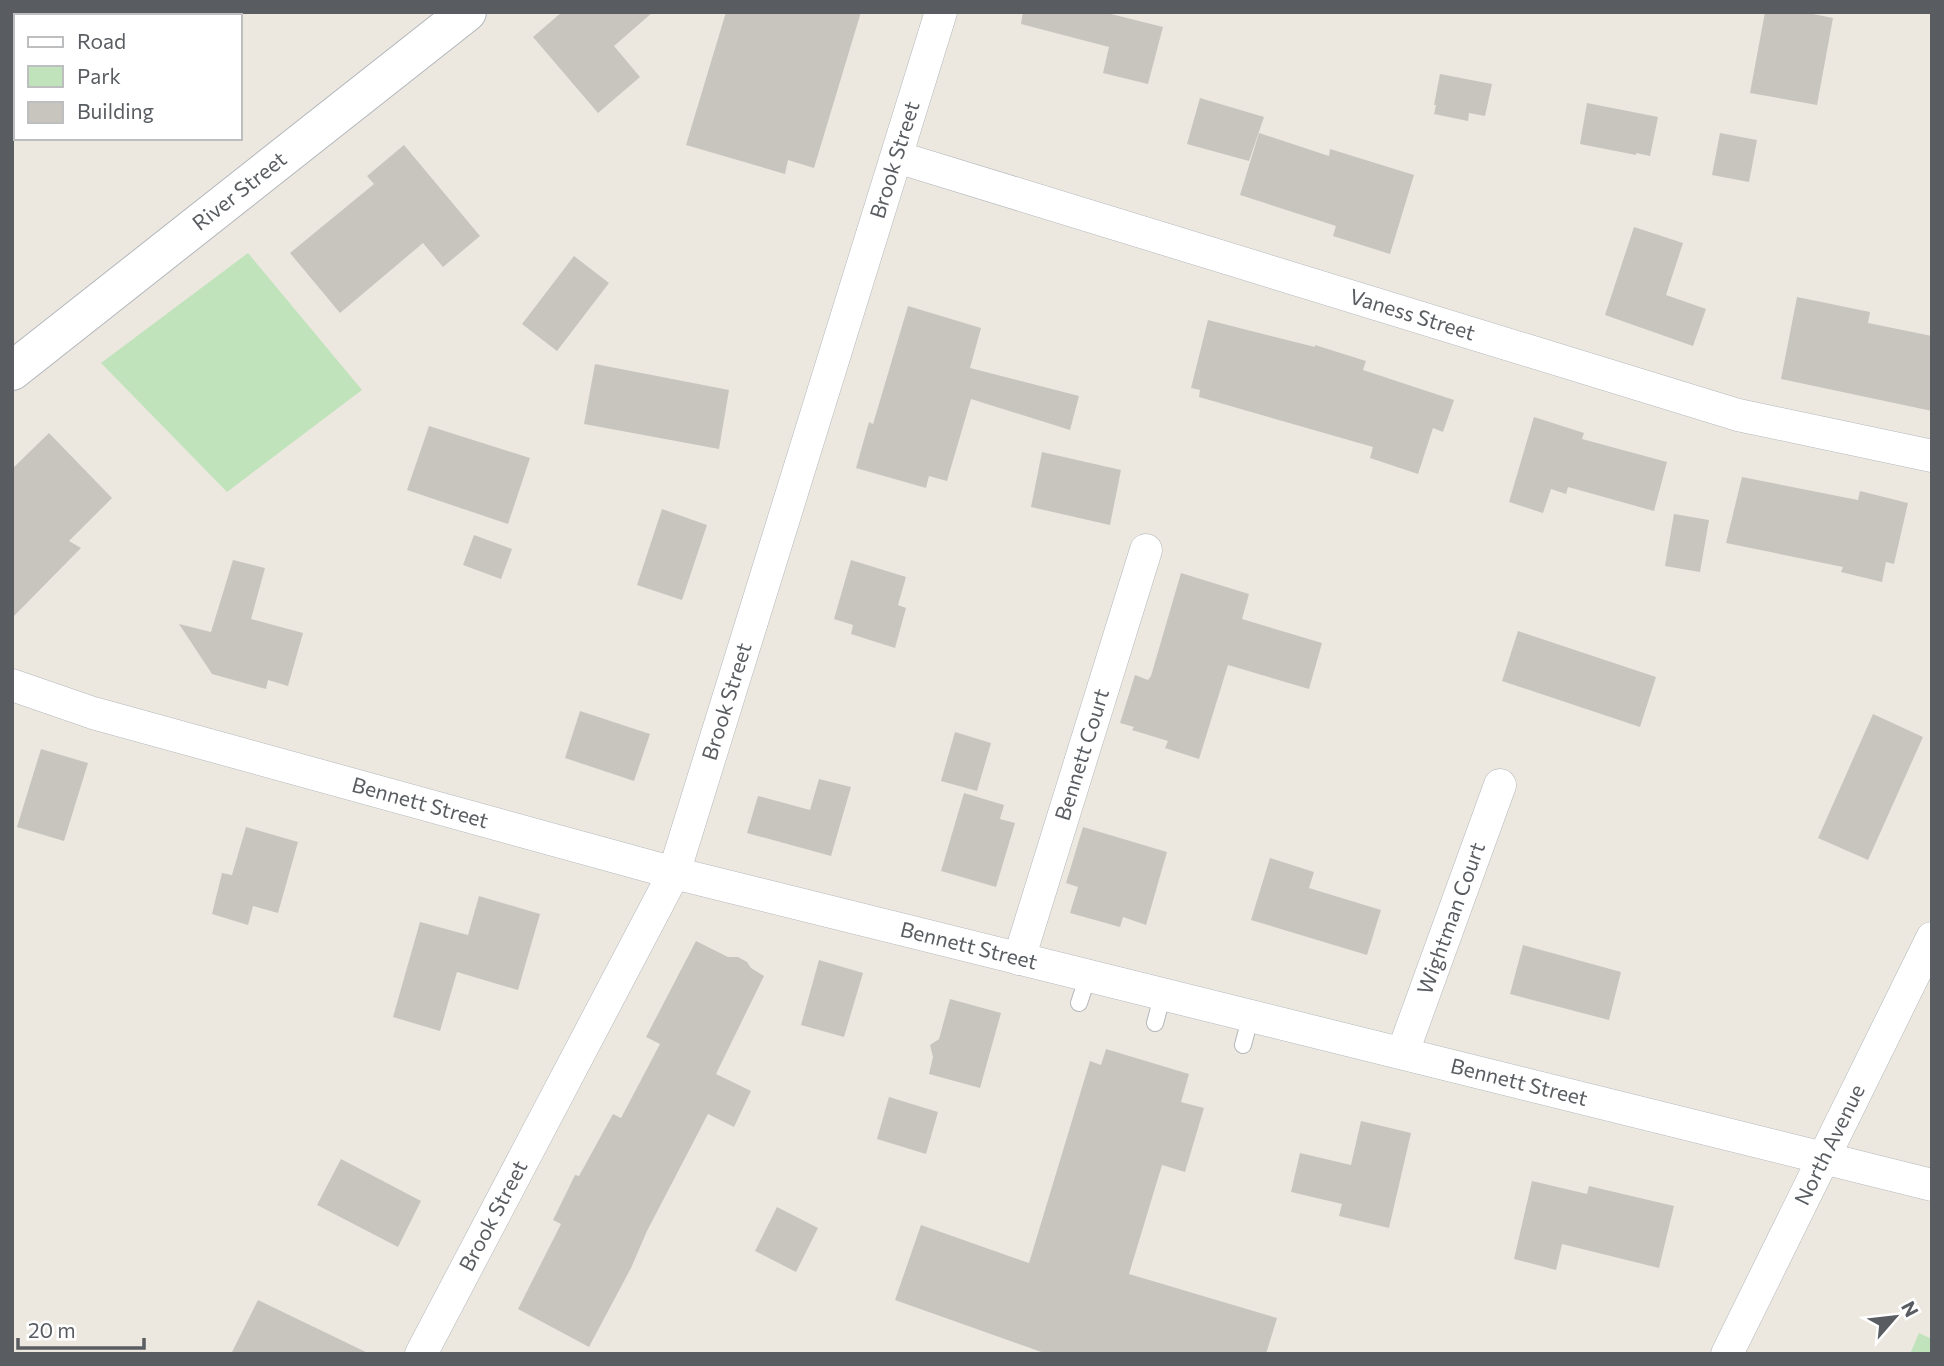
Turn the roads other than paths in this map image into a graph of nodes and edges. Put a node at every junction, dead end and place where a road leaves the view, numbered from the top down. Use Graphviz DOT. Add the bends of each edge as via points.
graph roads {
  1 [pos="467,12"];
  2 [pos="941,12"];
  3 [pos="897,157"];
  4 [pos="12,372"];
  5 [pos="1932,456"];
  6 [pos="1146,550"];
  7 [pos="12,685"];
  8 [pos="1500,785"];
  9 [pos="674,873"];
  10 [pos="1932,938"];
  11 [pos="1019,959"];
  12 [pos="1403,1052"];
  13 [pos="1822,1160"];
  14 [pos="1932,1185"];
  15 [pos="421,1354"];
  16 [pos="1727,1354"];
  1 -- 4 [label="street, River Street"];
  2 -- 3 [label="street, Brook Street"];
  3 -- 5 [label="street, Vaness Street" via="1738,415"];
  3 -- 9 [label="street, Brook Street"];
  6 -- 11 [label="street, Bennett Court"];
  7 -- 9 [label="street, Bennett Street" via="93,713"];
  8 -- 12 [label="street, Wightman Court"];
  9 -- 11 [label="street, Bennett Street"];
  9 -- 15 [label="street, Brook Street"];
  10 -- 13 [label="street, North Avenue"];
  11 -- 12 [label="street, Bennett Street" via="1083,990 1247,1030"];
  12 -- 13 [label="street, Bennett Street"];
  13 -- 14 [label="street, Bennett Street"];
  13 -- 16 [label="street, North Avenue"];
}
